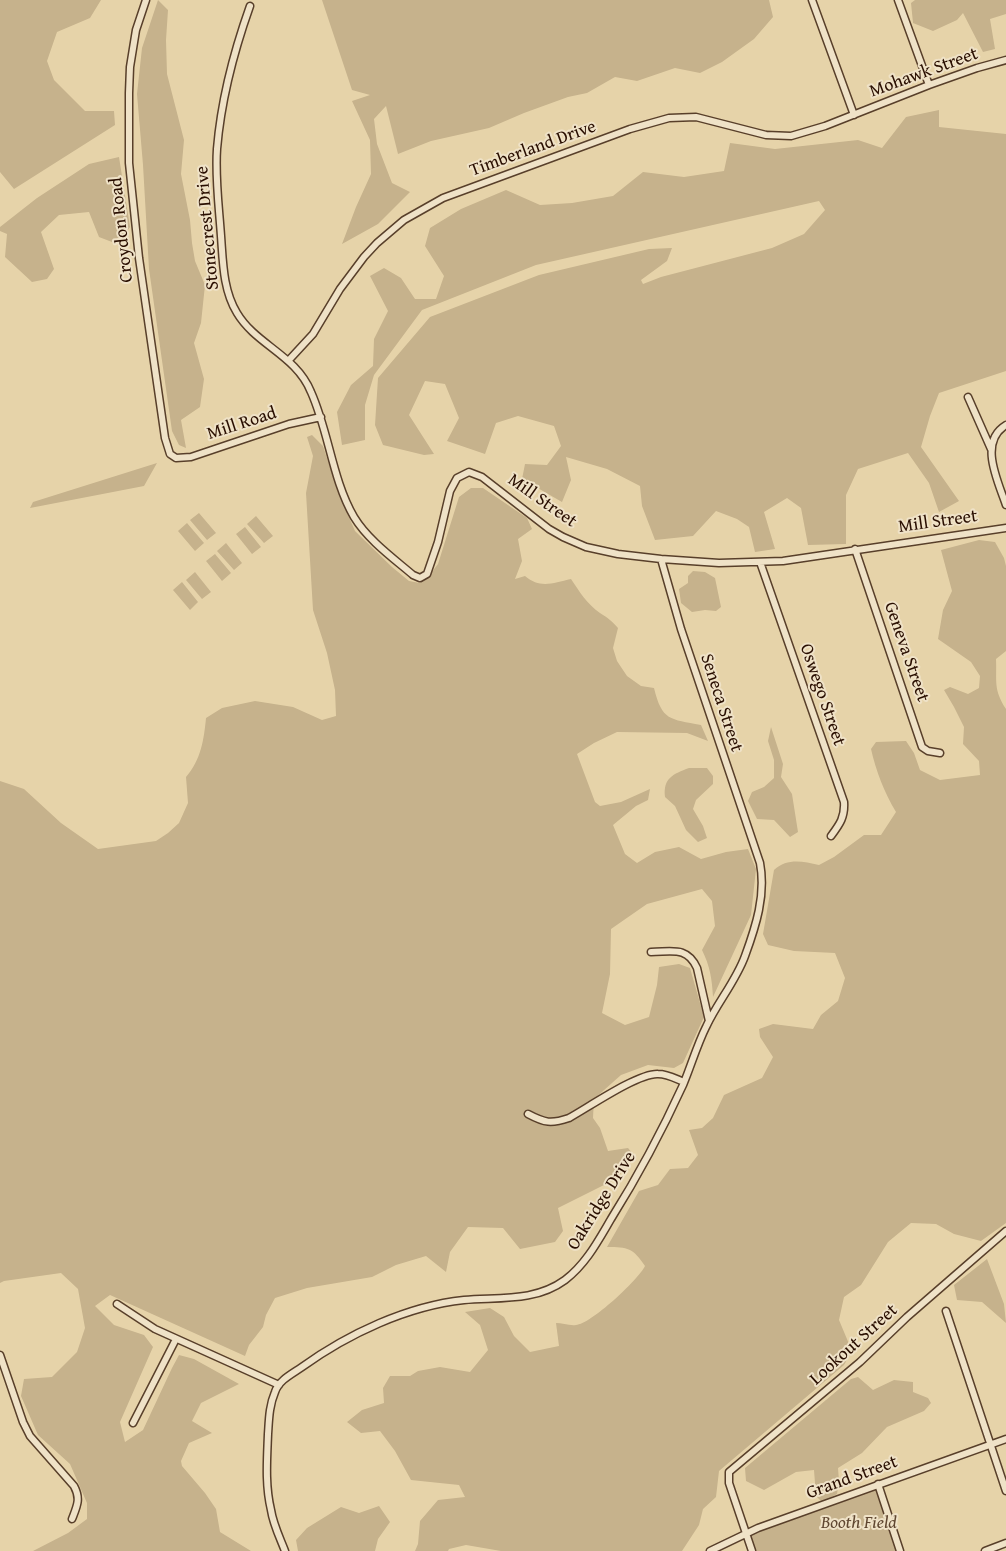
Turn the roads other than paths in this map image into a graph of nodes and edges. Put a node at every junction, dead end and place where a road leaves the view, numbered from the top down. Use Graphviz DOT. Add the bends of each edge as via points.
graph roads {
  1 [pos="146,0"];
  2 [pos="812,0"];
  3 [pos="898,0"];
  4 [pos="250,6"];
  5 [pos="1006,60"];
  6 [pos="929,86"];
  7 [pos="854,115"];
  8 [pos="289,360"];
  9 [pos="968,397"];
  10 [pos="321,417"];
  11 [pos="1006,425"];
  12 [pos="991,449"];
  13 [pos="172,456"];
  14 [pos="1006,505"];
  15 [pos="1006,528"];
  16 [pos="855,549"];
  17 [pos="661,559"];
  18 [pos="760,562"];
  19 [pos="940,753"];
  20 [pos="831,836"];
  21 [pos="757,855"];
  22 [pos="652,952"];
  23 [pos="709,1021"];
  24 [pos="684,1082"];
  25 [pos="528,1114"];
  26 [pos="1006,1231"];
  27 [pos="117,1304"];
  28 [pos="946,1311"];
  29 [pos="176,1339"];
  30 [pos="0,1355"];
  31 [pos="278,1385"];
  32 [pos="133,1423"];
  33 [pos="1006,1438"];
  34 [pos="990,1444"];
  35 [pos="878,1484"];
  36 [pos="1006,1491"];
  37 [pos="72,1520"];
  38 [pos="746,1534"];
  39 [pos="1006,1543"];
  40 [pos="284,1551"];
  41 [pos="710,1551"];
  42 [pos="752,1551"];
  43 [pos="900,1551"];
  44 [pos="985,1551"];
  1 -- 13 [label="street, Croydon Road" via="136,30 130,67 129,163 140,267 166,438"];
  2 -- 7 [label="street"];
  3 -- 6 [label="street"];
  4 -- 8 [label="street, Stonecrest Drive" via="226,89 217,151 226,280 228,295 238,316"];
  5 -- 6 [label="street, Mohawk Street"];
  6 -- 7 [label="street, Mohawk Street"];
  7 -- 8 [label="street, Timberland Drive" via="791,136 754,132 709,119 669,118 630,129 442,198 404,220 377,243 340,290 313,334"];
  8 -- 10 [label="street, Stonecrest Drive" via="305,380"];
  9 -- 12 [label="street"];
  10 -- 13 [label="street, Mill Road" via="289,424 191,457"];
  10 -- 17 [label="street, Mill Street" via="340,484 354,517 391,557 420,578 431,566 455,480 469,472 482,477 563,537 586,547"];
  11 -- 12 [label="street" via="997,433"];
  12 -- 14 [label="street"];
  15 -- 16 [label="street, Mill Street"];
  16 -- 18 [label="street, Mill Street" via="816,557"];
  16 -- 19 [label="street, Geneva Street" via="922,747"];
  17 -- 18 [label="street, Mill Street"];
  17 -- 21 [label="street, Seneca Street" via="681,629"];
  18 -- 20 [label="street, Oswego Street" via="844,802 845,813"];
  21 -- 23 [label="street, Oakridge Drive" via="763,885 754,930 741,965"];
  22 -- 23 [label="street" via="676,951 686,953 694,960"];
  23 -- 24 [label="street, Oakridge Drive"];
  24 -- 25 [label="street" via="656,1073 634,1081 558,1122 541,1121"];
  24 -- 31 [label="street, Oakridge Drive" via="632,1185 593,1249 566,1280 525,1297 456,1302 382,1322 309,1361"];
  26 -- 38 [label="street, Lookout Street" via="729,1472"];
  27 -- 29 [label="street" via="155,1330"];
  28 -- 34 [label="street"];
  29 -- 31 [label="street"];
  29 -- 32 [label="street"];
  30 -- 37 [label="street" via="30,1436 78,1494"];
  31 -- 40 [label="street" via="270,1410 266,1472 271,1511"];
  33 -- 34 [label="street, Grand Street"];
  34 -- 35 [label="street, Grand Street"];
  34 -- 36 [label="street"];
  35 -- 38 [label="street, Grand Street"];
  35 -- 43 [label="street"];
  38 -- 41 [label="street, Grand Street"];
  38 -- 42 [label="street"];
  39 -- 44 [label="street"];
}
